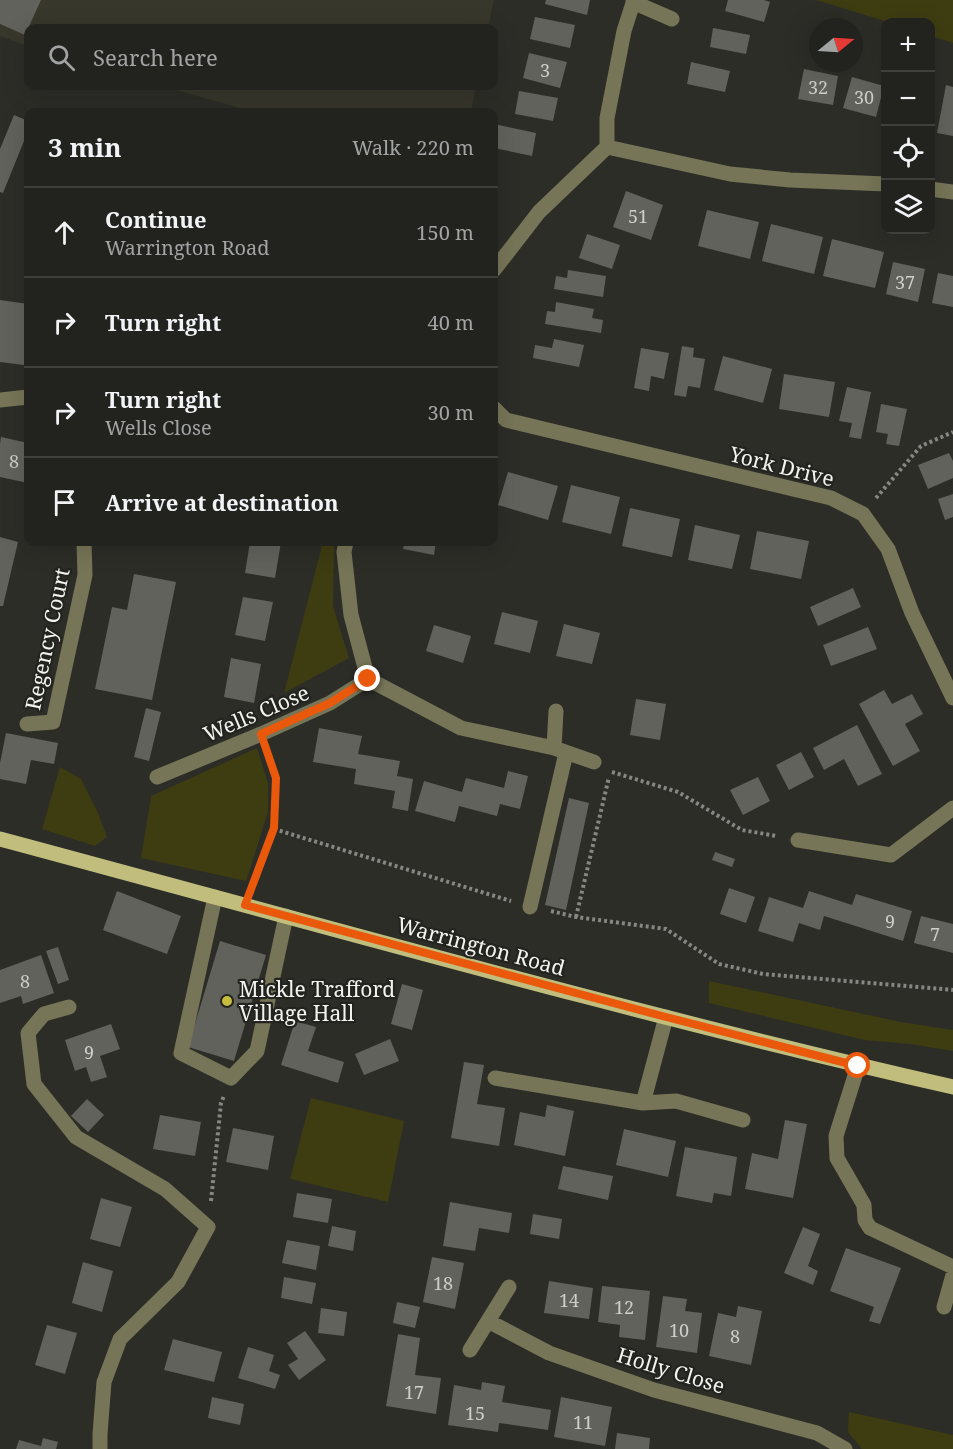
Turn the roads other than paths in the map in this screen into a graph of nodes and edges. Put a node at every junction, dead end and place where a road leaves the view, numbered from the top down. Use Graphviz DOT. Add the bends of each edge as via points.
graph roads {
  1 [pos="634,1"];
  2 [pos="672,19"];
  3 [pos="608,147"];
  4 [pos="881,184"];
  5 [pos="935,190"];
  6 [pos="953,192"];
  7 [pos="498,265"];
  8 [pos="24,397"];
  9 [pos="0,400"];
  10 [pos="498,412"];
  11 [pos="84,546"];
  12 [pos="345,546"];
  13 [pos="368,679"];
  14 [pos="953,698"];
  15 [pos="556,711"];
  16 [pos="27,724"];
  17 [pos="560,751"];
  18 [pos="594,762"];
  19 [pos="157,777"];
  20 [pos="953,808"];
  21 [pos="0,839"];
  22 [pos="798,840"];
  23 [pos="215,897"];
  24 [pos="530,907"];
  25 [pos="286,916"];
  26 [pos="69,1007"];
  27 [pos="666,1017"];
  28 [pos="858,1066"];
  29 [pos="495,1078"];
  30 [pos="953,1087"];
  31 [pos="643,1103"];
  32 [pos="743,1120"];
  33 [pos="953,1267"];
  34 [pos="953,1275"];
  35 [pos="509,1287"];
  36 [pos="944,1307"];
  37 [pos="488,1321"];
  38 [pos="470,1350"];
  39 [pos="100,1449"];
  40 [pos="845,1449"];
  1 -- 2 [label="street"];
  1 -- 3 [label="street" via="607,118"];
  3 -- 4 [label="street" via="730,174"];
  3 -- 7 [label="street" via="538,212"];
  5 -- 6 [label="street"];
  8 -- 9 [label="street"];
  10 -- 14 [label="street, York Drive" via="507,420 831,498 863,514 888,549 912,613"];
  11 -- 16 [label="street, Regency Court" via="85,574 53,722"];
  12 -- 13 [label="street" via="351,615"];
  13 -- 17 [label="street" via="461,728"];
  13 -- 19 [label="street, Wells Close" via="330,703"];
  15 -- 17 [label="street"];
  17 -- 18 [label="street"];
  17 -- 24 [label="street"];
  20 -- 22 [label="street" via="891,855"];
  21 -- 23 [label="main road, Warrington Road"];
  23 -- 25 [label="main road, Warrington Road"];
  23 -- 25 [label="street" via="180,1053 231,1078 257,1051"];
  25 -- 27 [label="main road, Warrington Road"];
  26 -- 39 [label="street" via="44,1014 28,1033 34,1084 76,1137 165,1189 208,1227 178,1282 120,1339 104,1382"];
  27 -- 28 [label="main road, Warrington Road"];
  27 -- 31 [label="street"];
  28 -- 30 [label="main road, Warrington Road"];
  28 -- 33 [label="street" via="836,1136 837,1158 864,1205 866,1220 870,1228"];
  29 -- 31 [label="street"];
  31 -- 32 [label="street" via="676,1101"];
  34 -- 36 [label="street"];
  35 -- 37 [label="street"];
  37 -- 38 [label="street"];
  37 -- 40 [label="street, Holly Close" via="549,1353 654,1390 817,1433"];
}
